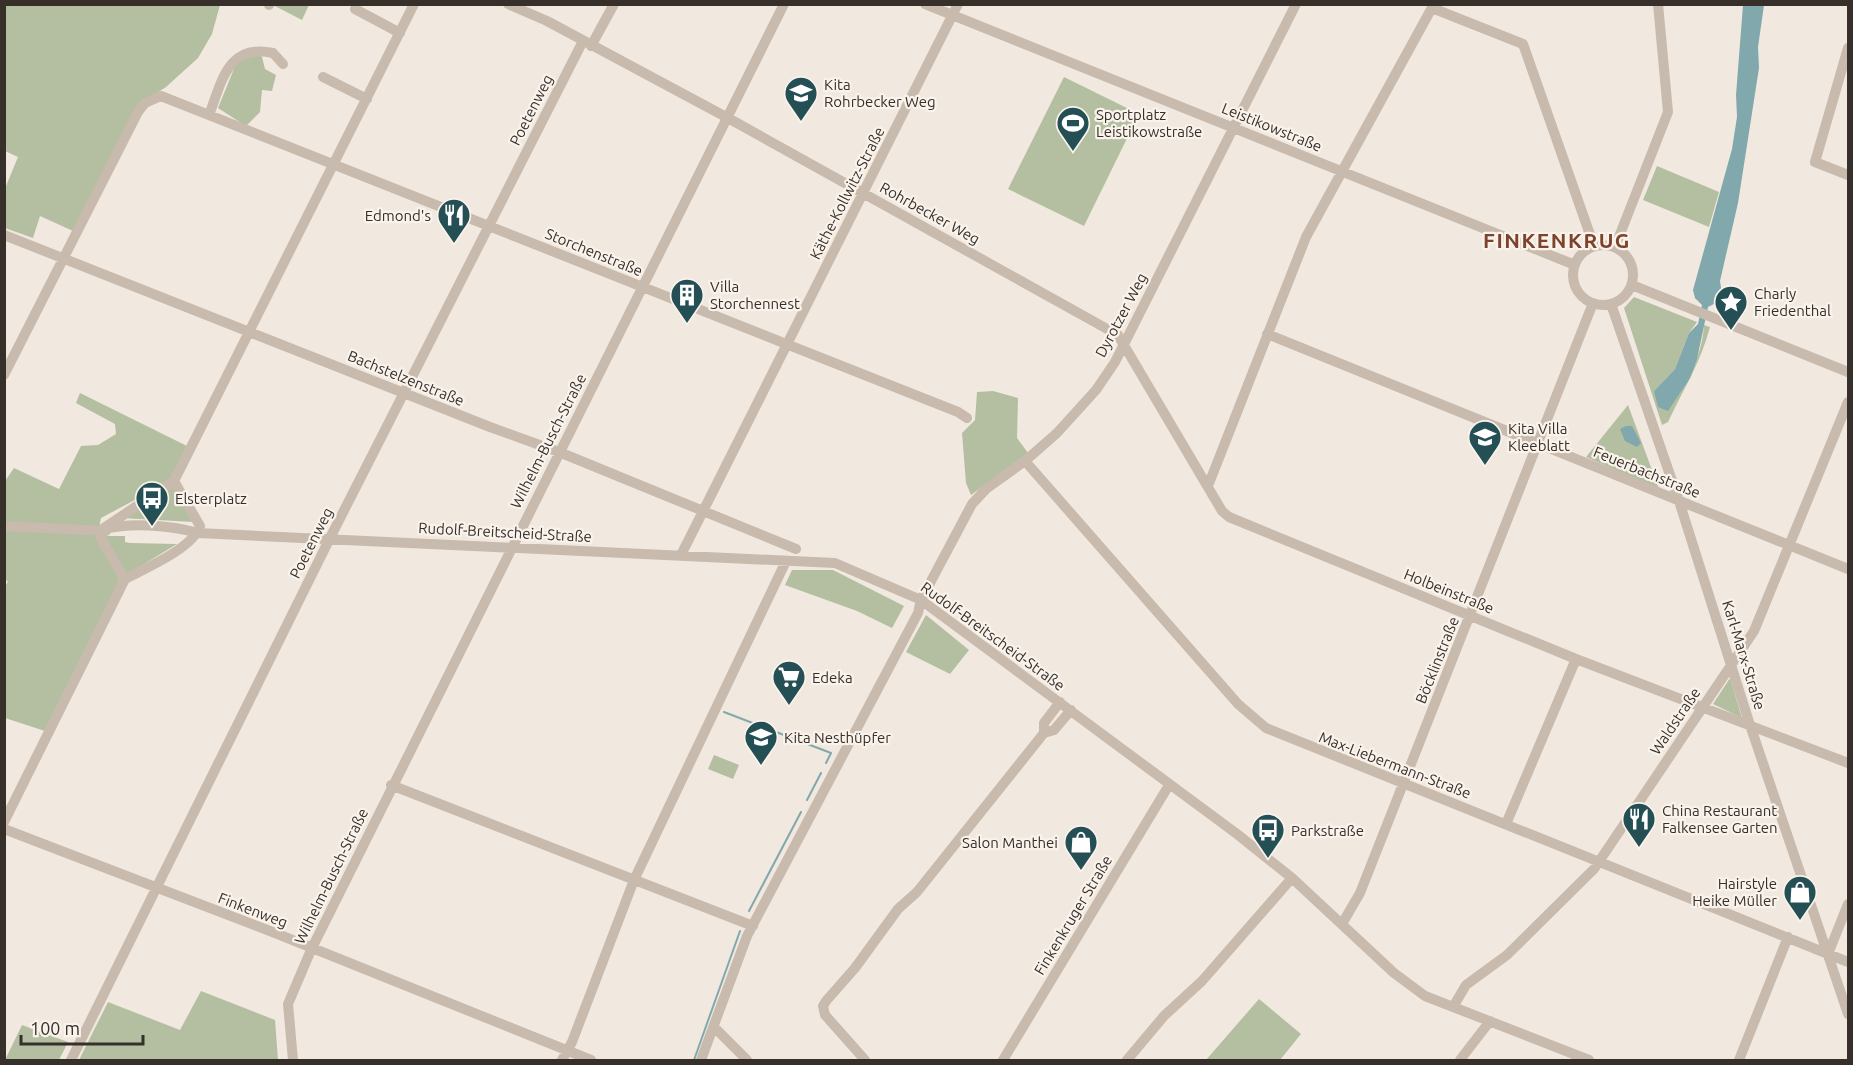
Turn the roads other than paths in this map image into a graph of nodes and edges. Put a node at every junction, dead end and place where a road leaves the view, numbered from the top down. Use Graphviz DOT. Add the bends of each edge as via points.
graph roads {
  1 [pos="414,4"];
  2 [pos="508,4"];
  3 [pos="614,4"];
  4 [pos="784,4"];
  5 [pos="925,4"];
  6 [pos="958,4"];
  7 [pos="1296,4"];
  8 [pos="1658,4"];
  9 [pos="1433,6"];
  10 [pos="355,9"];
  11 [pos="952,15"];
  12 [pos="400,33"];
  13 [pos="587,44"];
  14 [pos="1848,48"];
  15 [pos="283,64"];
  16 [pos="323,77"];
  17 [pos="367,99"];
  18 [pos="209,115"];
  19 [pos="728,118"];
  20 [pos="1233,128"];
  21 [pos="335,164"];
  22 [pos="1342,171"];
  23 [pos="1848,175"];
  24 [pos="864,193"];
  25 [pos="489,226"];
  26 [pos="4,235"];
  27 [pos="1594,246"];
  28 [pos="1615,247"];
  29 [pos="63,259"];
  30 [pos="1575,265"];
  31 [pos="1632,285"];
  32 [pos="642,287"];
  33 [pos="1593,303"];
  34 [pos="1611,304"];
  35 [pos="250,332"];
  36 [pos="1267,334"];
  37 [pos="1125,343"];
  38 [pos="787,344"];
  39 [pos="1848,372"];
  40 [pos="4,375"];
  41 [pos="405,392"];
  42 [pos="1848,402"];
  43 [pos="967,418"];
  44 [pos="1536,444"];
  45 [pos="559,452"];
  46 [pos="1025,461"];
  47 [pos="174,482"];
  48 [pos="1209,486"];
  49 [pos="1679,501"];
  50 [pos="703,511"];
  51 [pos="4,526"];
  52 [pos="101,530"];
  53 [pos="198,533"];
  54 [pos="330,538"];
  55 [pos="1791,546"];
  56 [pos="510,549"];
  57 [pos="796,549"];
  58 [pos="681,555"];
  59 [pos="786,561"];
  60 [pos="1848,569"];
  61 [pos="125,579"];
  62 [pos="921,600"];
  63 [pos="1470,616"];
  64 [pos="1576,659"];
  65 [pos="1731,664"];
  66 [pos="1060,702"];
  67 [pos="1702,707"];
  68 [pos="1071,710"];
  69 [pos="1750,725"];
  70 [pos="1044,733"];
  71 [pos="1848,763"];
  72 [pos="1402,784"];
  73 [pos="391,785"];
  74 [pos="1169,785"];
  75 [pos="4,822"];
  76 [pos="1506,824"];
  77 [pos="4,829"];
  78 [pos="1599,862"];
  79 [pos="1292,878"];
  80 [pos="634,880"];
  81 [pos="157,889"];
  82 [pos="1848,904"];
  83 [pos="1342,924"];
  84 [pos="753,926"];
  85 [pos="1788,938"];
  86 [pos="311,950"];
  87 [pos="1828,954"];
  88 [pos="1848,962"];
  89 [pos="1453,1007"];
  90 [pos="1848,1014"];
  91 [pos="1490,1021"];
  92 [pos="714,1027"];
  93 [pos="564,1056"];
  94 [pos="71,1060"];
  95 [pos="293,1060"];
  96 [pos="591,1060"];
  97 [pos="701,1060"];
  98 [pos="747,1060"];
  99 [pos="865,1060"];
  100 [pos="1003,1060"];
  101 [pos="1127,1060"];
  102 [pos="1460,1060"];
  103 [pos="1589,1060"];
  104 [pos="1739,1060"];
  1 -- 12 [label="street"];
  2 -- 13 [label="street, Rohrbecker Weg"];
  3 -- 13 [label="street"];
  4 -- 19 [label="street, Wilhelm-Busch-Straße"];
  5 -- 11 [label="street, Leistikowstraße"];
  6 -- 11 [label="street, Käthe-Kollwitz-Straße"];
  7 -- 20 [label="street, Dyrotzer Weg"];
  8 -- 28 [label="street" via="1668,112"];
  9 -- 22 [label="street"];
  9 -- 27 [label="street" via="1523,44"];
  10 -- 12 [label="street"];
  11 -- 20 [label="street, Leistikowstraße"];
  11 -- 24 [label="street, Käthe-Kollwitz-Straße"];
  12 -- 17 [label="street"];
  13 -- 19 [label="street, Rohrbecker Weg"];
  13 -- 25 [label="street, Poetenweg"];
  14 -- 23 [label="street" via="1815,162"];
  15 -- 18 [label="street" via="273,53 252,50 242,54 228,67"];
  16 -- 17 [label="street"];
  17 -- 21 [label="street"];
  18 -- 21 [label="street, Storchenstraße"];
  18 -- 29 [label="street, Storchenstraße" via="161,96 145,103"];
  19 -- 24 [label="street, Rohrbecker Weg"];
  19 -- 32 [label="street, Wilhelm-Busch-Straße"];
  20 -- 22 [label="street, Leistikowstraße"];
  20 -- 37 [label="street, Dyrotzer Weg"];
  21 -- 25 [label="street, Storchenstraße"];
  21 -- 35 [label="street"];
  22 -- 30 [label="street, Leistikowstraße"];
  22 -- 36 [label="street" via="1306,237"];
  24 -- 37 [label="street, Rohrbecker Weg" via="1118,335"];
  24 -- 38 [label="street, Käthe-Kollwitz-Straße"];
  25 -- 32 [label="street, Storchenstraße"];
  25 -- 41 [label="street, Poetenweg"];
  26 -- 29 [label="street, Bachstelzenstraße"];
  27 -- 28 [label="street"];
  27 -- 30 [label="street" via="1582,253"];
  28 -- 31 [label="street" via="1631,262"];
  29 -- 35 [label="street, Bachstelzenstraße"];
  29 -- 40 [label="street"];
  30 -- 33 [label="street" via="1576,288"];
  31 -- 34 [label="street" via="1627,294"];
  31 -- 39 [label="street"];
  32 -- 38 [label="street, Storchenstraße"];
  32 -- 45 [label="street, Wilhelm-Busch-Straße"];
  33 -- 34 [label="street"];
  33 -- 44 [label="street, Böcklinstraße"];
  34 -- 49 [label="street, Karl-Marx-Straße"];
  35 -- 41 [label="street, Bachstelzenstraße"];
  35 -- 47 [label="street"];
  36 -- 44 [label="street, Feuerbachstraße"];
  36 -- 48 [label="street"];
  37 -- 46 [label="street, Dyrotzer Weg" via="1096,390"];
  37 -- 48 [label="street, Holbeinstraße"];
  38 -- 43 [label="street, Storchenstraße"];
  38 -- 50 [label="street, Käthe-Kollwitz-Straße"];
  41 -- 45 [label="street, Bachstelzenstraße"];
  41 -- 54 [label="street, Poetenweg"];
  42 -- 55 [label="street, Waldstraße"];
  44 -- 49 [label="street, Feuerbachstraße"];
  44 -- 63 [label="street, Böcklinstraße"];
  45 -- 50 [label="street, Bachstelzenstraße"];
  45 -- 56 [label="street, Wilhelm-Busch-Straße"];
  46 -- 62 [label="street, Dyrotzer Weg" via="972,504"];
  46 -- 72 [label="street, Max-Liebermann-Straße" via="1251,717 1296,742"];
  47 -- 52 [label="street"];
  47 -- 53 [label="street" via="200,526"];
  48 -- 63 [label="street, Holbeinstraße" via="1222,512 1229,517"];
  49 -- 55 [label="street, Feuerbachstraße"];
  49 -- 65 [label="street, Karl-Marx-Straße"];
  50 -- 57 [label="street, Bachstelzenstraße"];
  50 -- 58 [label="street, Käthe-Kollwitz-Straße"];
  51 -- 52 [label="street, Rudolf-Breitscheid-Straße"];
  52 -- 53 [label="street, Rudolf-Breitscheid-Straße" via="184,536"];
  52 -- 61 [label="street" via="101,539"];
  53 -- 54 [label="street, Rudolf-Breitscheid-Straße"];
  53 -- 61 [label="street" via="189,543"];
  54 -- 56 [label="street, Rudolf-Breitscheid-Straße"];
  54 -- 81 [label="street, Poetenweg"];
  55 -- 60 [label="street, Feuerbachstraße"];
  55 -- 65 [label="street, Waldstraße" via="1754,631"];
  56 -- 58 [label="street, Rudolf-Breitscheid-Straße"];
  56 -- 73 [label="street, Wilhelm-Busch-Straße"];
  58 -- 59 [label="street, Rudolf-Breitscheid-Straße"];
  59 -- 62 [label="street, Rudolf-Breitscheid-Straße" via="835,563"];
  59 -- 80 [label="street"];
  61 -- 75 [label="street"];
  62 -- 66 [label="street, Rudolf-Breitscheid-Straße"];
  62 -- 84 [label="street, Dyrotzer Weg" via="918,613"];
  63 -- 64 [label="street, Holbeinstraße"];
  63 -- 72 [label="street, Böcklinstraße"];
  64 -- 67 [label="street, Holbeinstraße"];
  64 -- 76 [label="street"];
  65 -- 67 [label="street, Waldstraße"];
  65 -- 69 [label="street, Karl-Marx-Straße"];
  66 -- 68 [label="street, Rudolf-Breitscheid-Straße"];
  66 -- 70 [label="street" via="1044,723"];
  67 -- 69 [label="street, Holbeinstraße"];
  67 -- 78 [label="street, Waldstraße"];
  68 -- 70 [label="street" via="1054,730"];
  68 -- 74 [label="street, Rudolf-Breitscheid-Straße"];
  69 -- 71 [label="street, Holbeinstraße"];
  69 -- 87 [label="street, Karl-Marx-Straße"];
  70 -- 99 [label="street" via="823,1006 828,1020"];
  72 -- 76 [label="street, Max-Liebermann-Straße"];
  72 -- 83 [label="street, Böcklinstraße" via="1360,893"];
  73 -- 80 [label="street"];
  73 -- 86 [label="street, Wilhelm-Busch-Straße"];
  74 -- 79 [label="street, Rudolf-Breitscheid-Straße"];
  74 -- 100 [label="street, Finkenkruger Straße"];
  76 -- 78 [label="street, Max-Liebermann-Straße"];
  77 -- 81 [label="street, Finkenweg"];
  78 -- 85 [label="street, Max-Liebermann-Straße"];
  78 -- 89 [label="street, Waldstraße" via="1507,955 1466,986"];
  79 -- 83 [label="street, Rudolf-Breitscheid-Straße"];
  79 -- 101 [label="street"];
  80 -- 84 [label="street"];
  80 -- 93 [label="street"];
  81 -- 86 [label="street, Finkenweg"];
  81 -- 94 [label="street, Poetenweg"];
  82 -- 87 [label="street"];
  83 -- 89 [label="street, Rudolf-Breitscheid-Straße" via="1416,990"];
  84 -- 92 [label="street, Dyrotzer Weg"];
  85 -- 87 [label="street, Max-Liebermann-Straße"];
  85 -- 104 [label="street"];
  86 -- 93 [label="street, Finkenweg"];
  86 -- 95 [label="street, Wilhelm-Busch-Straße" via="288,1004"];
  87 -- 88 [label="street, Max-Liebermann-Straße"];
  87 -- 90 [label="street, Karl-Marx-Straße"];
  89 -- 91 [label="street, Rudolf-Breitscheid-Straße"];
  91 -- 102 [label="street"];
  91 -- 103 [label="street, Rudolf-Breitscheid-Straße"];
  92 -- 97 [label="street, Dyrotzer Weg"];
  92 -- 98 [label="street"];
  93 -- 96 [label="street, Finkenweg"];
}
